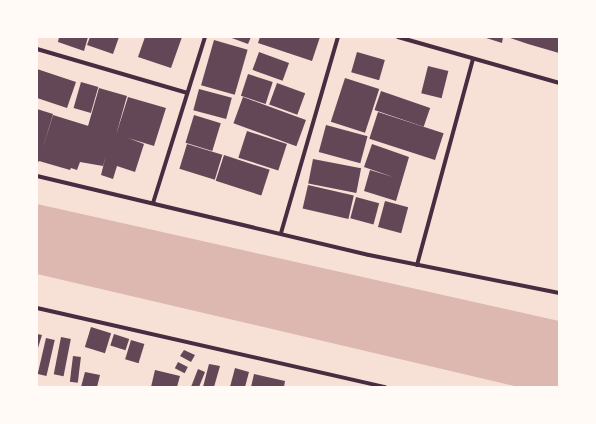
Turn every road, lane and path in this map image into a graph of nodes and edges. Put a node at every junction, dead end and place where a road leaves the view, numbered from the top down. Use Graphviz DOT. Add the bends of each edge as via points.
graph roads {
  1 [pos="205,37"];
  2 [pos="338,37"];
  3 [pos="398,37"];
  4 [pos="37,49"];
  5 [pos="473,58"];
  6 [pos="559,83"];
  7 [pos="187,93"];
  8 [pos="37,176"];
  9 [pos="153,203"];
  10 [pos="281,233"];
  11 [pos="417,265"];
  12 [pos="559,294"];
  13 [pos="37,308"];
  14 [pos="385,387"];
  1 -- 7 [label="street"];
  2 -- 10 [label="street"];
  3 -- 5 [label="street"];
  4 -- 7 [label="street"];
  5 -- 6 [label="street"];
  5 -- 11 [label="street"];
  7 -- 9 [label="street"];
  8 -- 9 [label="street"];
  9 -- 10 [label="street"];
  10 -- 11 [label="street"];
  11 -- 12 [label="street"];
  13 -- 14 [label="street"];
}
